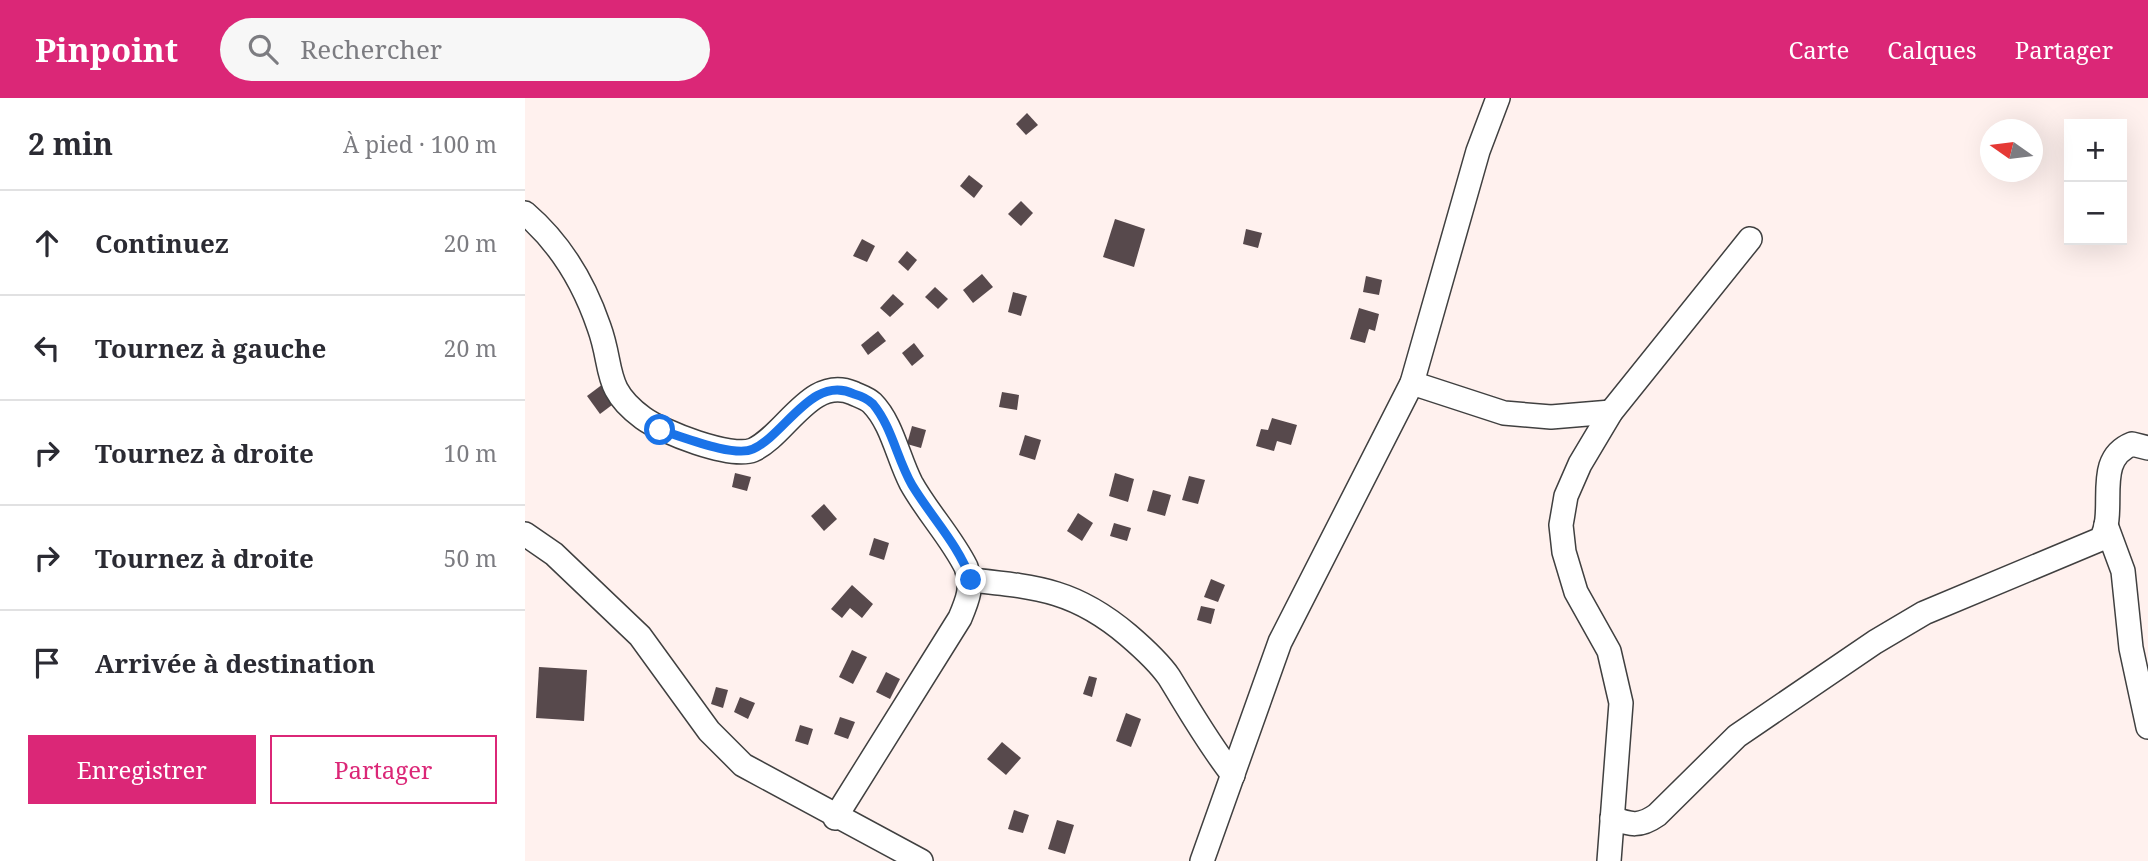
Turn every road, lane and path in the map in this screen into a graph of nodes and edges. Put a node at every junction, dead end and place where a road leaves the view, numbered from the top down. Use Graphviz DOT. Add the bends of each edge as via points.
graph roads {
  1 [pos="1499,98"];
  2 [pos="525,213"];
  3 [pos="1750,239"];
  4 [pos="1412,383"];
  5 [pos="1611,412"];
  6 [pos="2148,448"];
  7 [pos="2106,525"];
  8 [pos="525,534"];
  9 [pos="971,580"];
  10 [pos="2148,727"];
  11 [pos="1233,775"];
  12 [pos="835,818"];
  13 [pos="1612,818"];
  14 [pos="1207,854"];
  15 [pos="921,861"];
  16 [pos="1609,861"];
  1 -- 4 [label="street" via="1478,151"];
  2 -- 9 [label="street" via="547,232 568,261 600,328 612,386 641,417 660,430 687,439 751,451 815,396 849,391 871,401 884,419 912,484 955,546"];
  3 -- 5 [label="street"];
  4 -- 5 [label="street" via="1504,413 1551,417"];
  4 -- 11 [label="street" via="1279,642"];
  5 -- 13 [label="street" via="1580,464 1566,496 1561,524 1576,592 1609,651 1621,703"];
  6 -- 7 [label="street" via="2132,444 2115,456 2109,470"];
  7 -- 10 [label="street" via="2123,571 2131,648"];
  7 -- 13 [label="street" via="2101,539 1949,601 1875,642 1737,736 1644,824"];
  8 -- 12 [label="street" via="554,554 640,636 709,731 743,765"];
  9 -- 11 [label="street" via="1074,597 1109,619 1167,675 1203,737"];
  9 -- 12 [label="street" via="960,618"];
  11 -- 14 [label="street"];
  12 -- 15 [label="street"];
  13 -- 16 [label="street"];
}
